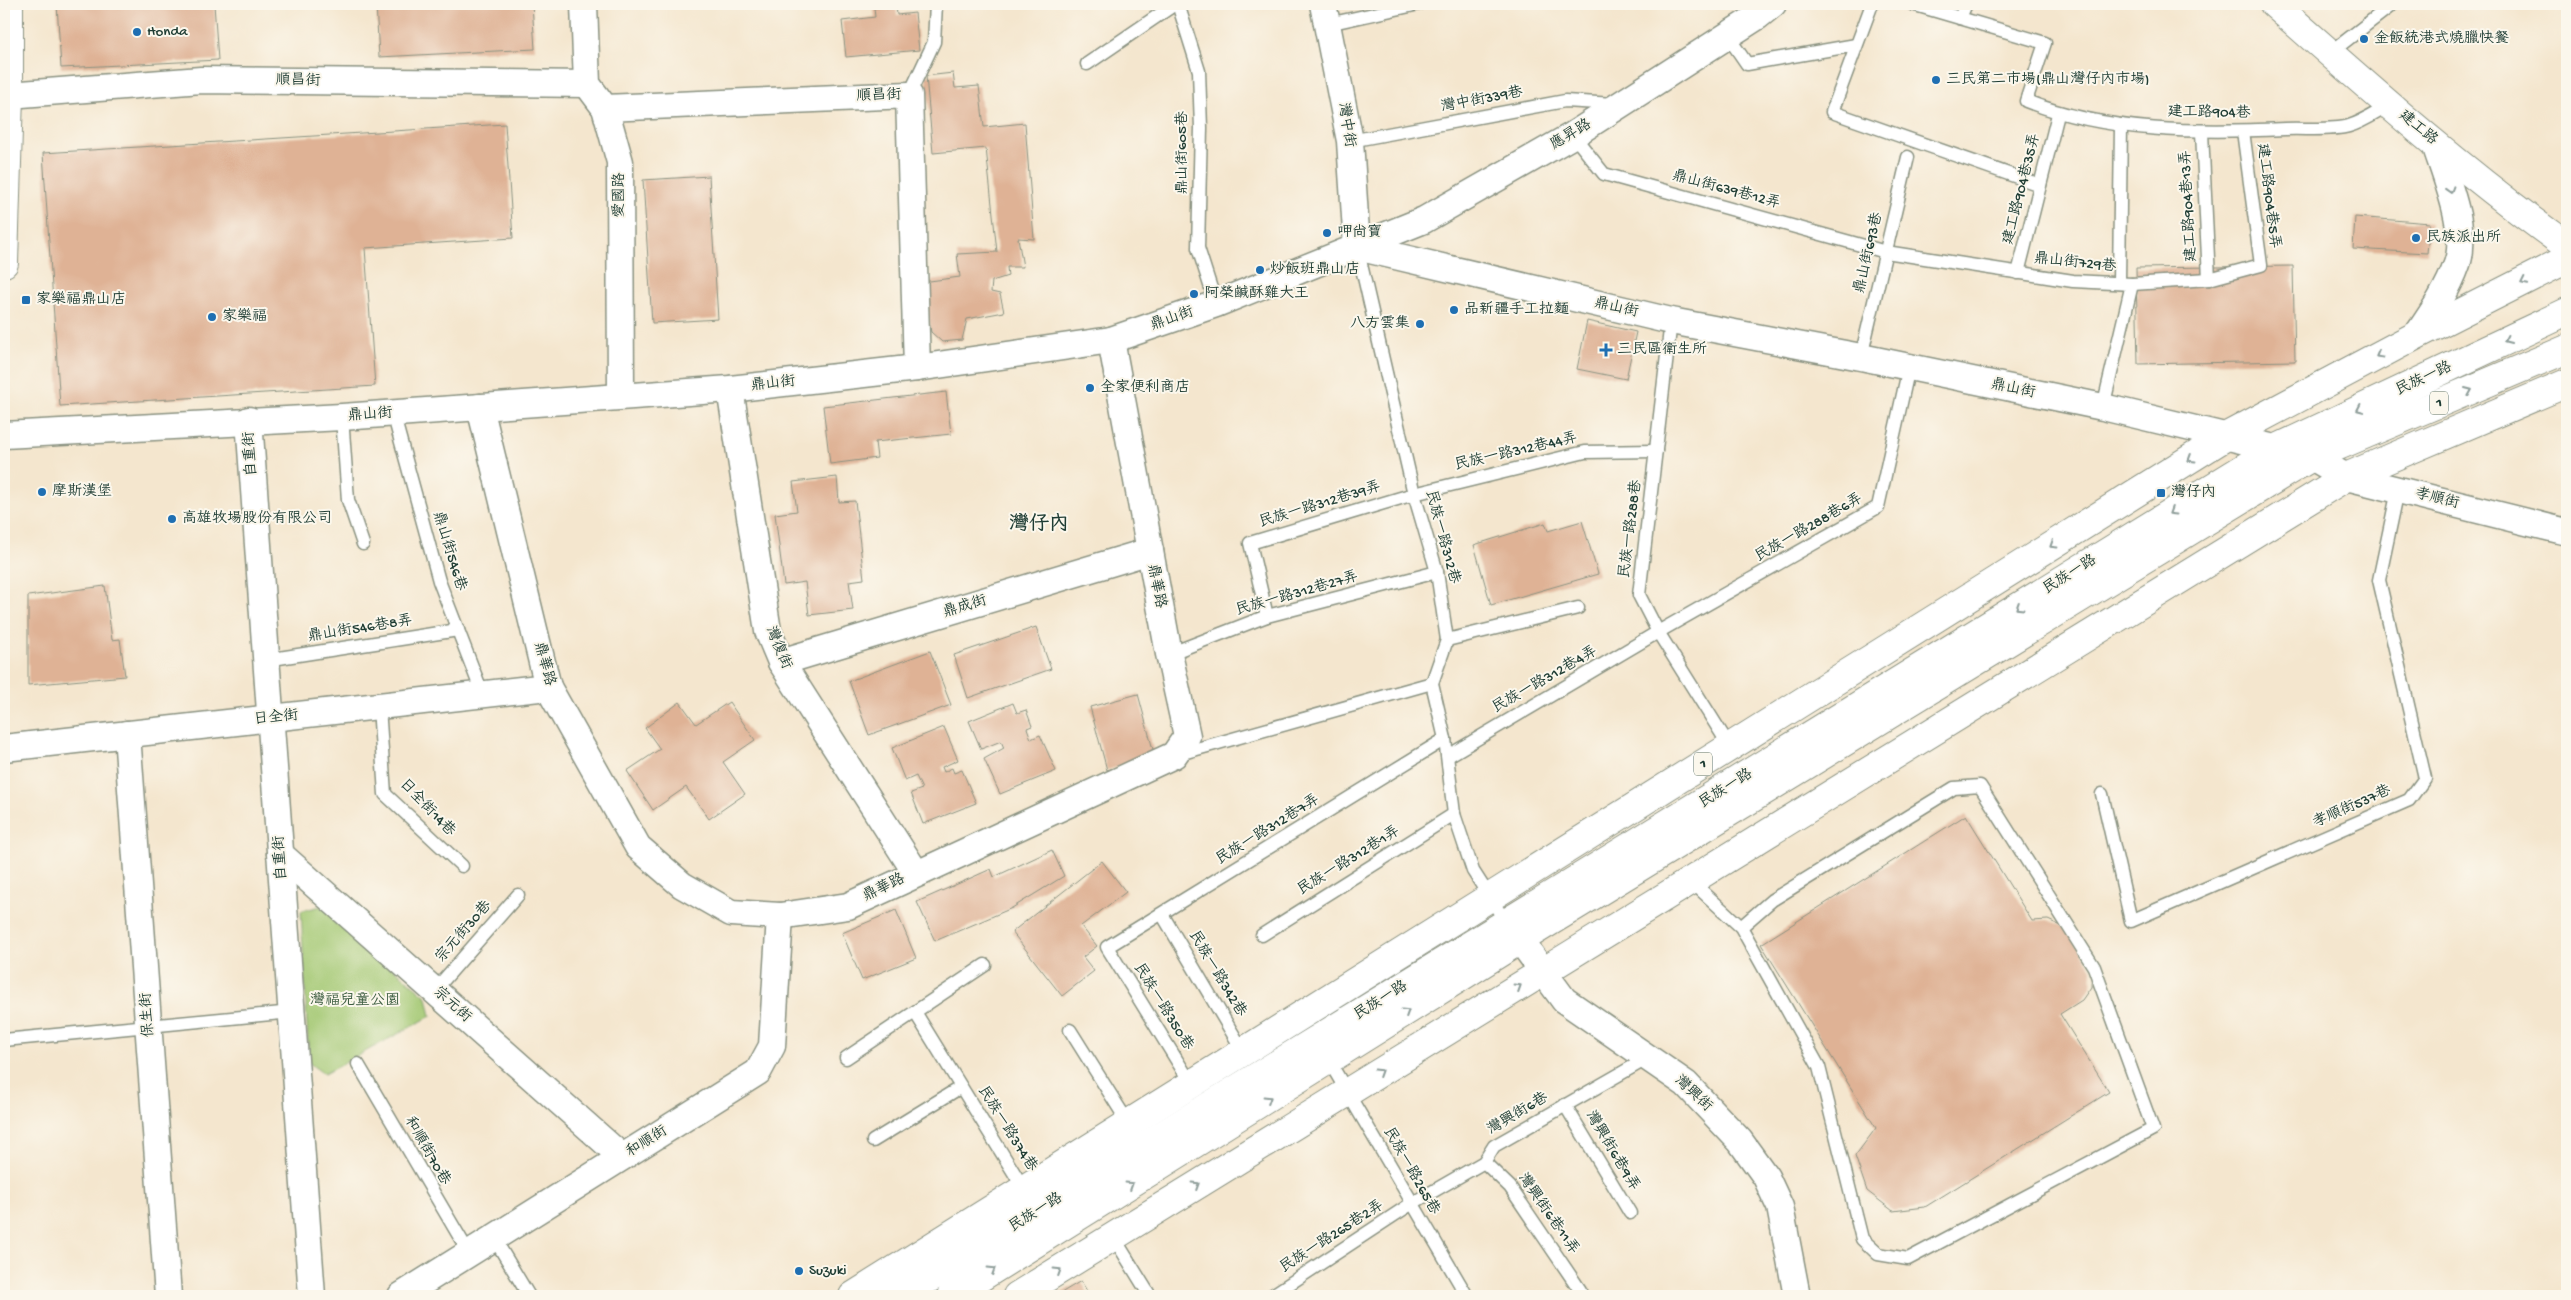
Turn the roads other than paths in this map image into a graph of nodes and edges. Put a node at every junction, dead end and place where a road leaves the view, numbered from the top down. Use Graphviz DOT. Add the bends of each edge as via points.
graph roads {
  1 [pos="9,4"];
  2 [pos="584,4"];
  3 [pos="936,4"];
  4 [pos="1176,4"];
  5 [pos="1420,4"];
  6 [pos="1872,4"];
  7 [pos="1912,4"];
  8 [pos="1966,4"];
  9 [pos="2274,4"];
  10 [pos="2393,4"];
  11 [pos="1759,8"];
  12 [pos="1325,14"];
  13 [pos="1960,18"];
  14 [pos="1727,35"];
  15 [pos="1856,44"];
  16 [pos="2330,53"];
  17 [pos="1087,64"];
  18 [pos="587,84"];
  19 [pos="9,95"];
  20 [pos="909,95"];
  21 [pos="1620,104"];
  22 [pos="2390,105"];
  23 [pos="605,108"];
  24 [pos="2058,114"];
  25 [pos="2121,126"];
  26 [pos="2243,131"];
  27 [pos="2202,132"];
  28 [pos="1573,135"];
  29 [pos="1350,142"];
  30 [pos="2435,144"];
  31 [pos="1908,157"];
  32 [pos="2040,185"];
  33 [pos="2567,246"];
  34 [pos="1357,247"];
  35 [pos="1886,252"];
  36 [pos="2567,259"];
  37 [pos="4,263"];
  38 [pos="2261,266"];
  39 [pos="2018,273"];
  40 [pos="2209,278"];
  41 [pos="2126,284"];
  42 [pos="1216,304"];
  43 [pos="2567,312"];
  44 [pos="1671,321"];
  45 [pos="2416,335"];
  46 [pos="1111,340"];
  47 [pos="2567,349"];
  48 [pos="1861,357"];
  49 [pos="1909,367"];
  50 [pos="917,368"];
  51 [pos="2567,384"];
  52 [pos="730,389"];
  53 [pos="621,395"];
  54 [pos="480,407"];
  55 [pos="2103,407"];
  56 [pos="393,413"];
  57 [pos="342,417"];
  58 [pos="249,420"];
  59 [pos="4,435"];
  60 [pos="2225,437"];
  61 [pos="2273,450"];
  62 [pos="1656,451"];
  63 [pos="2312,458"];
  64 [pos="2346,477"];
  65 [pos="2398,490"];
  66 [pos="1414,494"];
  67 [pos="2567,532"];
  68 [pos="363,544"];
  69 [pos="1150,551"];
  70 [pos="1437,572"];
  71 [pos="1578,608"];
  72 [pos="1266,616"];
  73 [pos="458,630"];
  74 [pos="1658,632"];
  75 [pos="1447,640"];
  76 [pos="1169,654"];
  77 [pos="266,660"];
  78 [pos="781,662"];
  79 [pos="1432,683"];
  80 [pos="548,686"];
  81 [pos="483,695"];
  82 [pos="379,707"];
  83 [pos="270,718"];
  84 [pos="128,734"];
  85 [pos="1445,739"];
  86 [pos="1730,747"];
  87 [pos="4,748"];
  88 [pos="1174,755"];
  89 [pos="1448,756"];
  90 [pos="2102,794"];
  91 [pos="1454,814"];
  92 [pos="280,854"];
  93 [pos="462,866"];
  94 [pos="916,873"];
  95 [pos="1690,881"];
  96 [pos="518,895"];
  97 [pos="1489,898"];
  98 [pos="1162,914"];
  99 [pos="780,916"];
  100 [pos="1741,927"];
  101 [pos="1514,932"];
  102 [pos="1262,935"];
  103 [pos="1107,947"];
  104 [pos="985,964"];
  105 [pos="1543,972"];
  106 [pos="435,990"];
  107 [pos="292,1012"];
  108 [pos="915,1012"];
  109 [pos="148,1025"];
  110 [pos="1070,1030"];
  111 [pos="4,1040"];
  112 [pos="1244,1051"];
  113 [pos="846,1058"];
  114 [pos="1648,1058"];
  115 [pos="1329,1061"];
  116 [pos="358,1064"];
  117 [pos="1192,1085"];
  118 [pos="961,1087"];
  119 [pos="1346,1093"];
  120 [pos="1565,1105"];
  121 [pos="1129,1124"];
  122 [pos="873,1141"];
  123 [pos="622,1157"];
  124 [pos="1484,1162"];
  125 [pos="1024,1189"];
  126 [pos="1411,1204"];
  127 [pos="1630,1213"];
  128 [pos="1113,1236"];
  129 [pos="494,1238"];
  130 [pos="469,1253"];
  131 [pos="1580,1290"];
  132 [pos="168,1296"];
  133 [pos="312,1296"];
  134 [pos="401,1296"];
  135 [pos="528,1296"];
  136 [pos="853,1296"];
  137 [pos="901,1296"];
  138 [pos="951,1296"];
  139 [pos="1017,1296"];
  140 [pos="1150,1296"];
  141 [pos="1271,1296"];
  142 [pos="1467,1296"];
  143 [pos="1797,1296"];
  1 -- 19 [label="main road"];
  2 -- 18 [label="street"];
  3 -- 20 [label="lane" via="934,42"];
  4 -- 17 [label="lane"];
  4 -- 42 [label="lane, 鼎山街605巷" via="1199,71 1198,248"];
  5 -- 12 [label="lane"];
  6 -- 15 [label="lane"];
  7 -- 13 [label="lane"];
  8 -- 13 [label="lane"];
  9 -- 16 [label="main road, 建工路"];
  10 -- 16 [label="lane"];
  11 -- 14 [label="street, 應昇路"];
  12 -- 29 [label="street, 灣中街"];
  13 -- 24 [label="lane, 建工路904巷" via="2045,43 2026,102"];
  14 -- 15 [label="lane" via="1747,64"];
  14 -- 21 [label="street, 應昇路"];
  15 -- 32 [label="lane" via="1832,112"];
  16 -- 22 [label="main road, 建工路"];
  18 -- 19 [label="street, 順昌街" via="200,80"];
  18 -- 23 [label="street, 愛國路"];
  19 -- 37 [label="main road"];
  20 -- 23 [label="street, 順昌街"];
  20 -- 50 [label="street, 順昌街"];
  21 -- 28 [label="street, 應昇路"];
  21 -- 29 [label="lane, 灣中街339巷" via="1565,102"];
  22 -- 26 [label="lane, 建工路904巷" via="2349,126"];
  22 -- 30 [label="main road, 建工路"];
  23 -- 53 [label="street, 愛國路" via="620,162"];
  24 -- 25 [label="lane, 建工路904巷"];
  24 -- 32 [label="lane, 建工路904巷35弄"];
  25 -- 27 [label="lane, 建工路904巷"];
  25 -- 41 [label="lane"];
  26 -- 27 [label="lane, 建工路904巷"];
  26 -- 38 [label="lane, 建工路904巷5弄"];
  27 -- 40 [label="lane, 建工路904巷13弄"];
  28 -- 34 [label="street, 應昇路" via="1424,220"];
  28 -- 35 [label="lane, 鼎山街639巷12弄" via="1604,174"];
  29 -- 34 [label="street, 灣中街"];
  30 -- 33 [label="main road, 建工路"];
  30 -- 45 [label="street, 民族一路, one-way" via="2459,220 2458,263 2439,302"];
  31 -- 35 [label="lane, 鼎山街693巷"];
  32 -- 39 [label="lane, 建工路904巷35弄"];
  34 -- 42 [label="street, 鼎山街"];
  34 -- 44 [label="street, 鼎山街"];
  34 -- 66 [label="lane, 民族一路312巷"];
  35 -- 39 [label="lane, 鼎山街729巷"];
  35 -- 48 [label="lane, 鼎山街693巷"];
  36 -- 45 [label="main road, 民族一路 / 1, one-way"];
  38 -- 40 [label="lane, 鼎山街729巷"];
  39 -- 41 [label="lane, 鼎山街729巷"];
  40 -- 41 [label="lane, 鼎山街729巷"];
  41 -- 55 [label="lane"];
  42 -- 46 [label="street, 鼎山街"];
  43 -- 61 [label="main road, 民族一路 / 1, one-way"];
  44 -- 48 [label="street, 鼎山街"];
  44 -- 62 [label="lane, 民族一路288巷"];
  45 -- 60 [label="main road, 民族一路 / 1, one-way"];
  46 -- 50 [label="street, 鼎山街"];
  46 -- 69 [label="street, 鼎華路"];
  63 -- 47 [label="main road, 民族一路 / 1, one-way"];
  48 -- 49 [label="street, 鼎山街"];
  49 -- 55 [label="street, 鼎山街"];
  49 -- 74 [label="lane, 民族一路288巷6弄" via="1878,507"];
  50 -- 52 [label="street, 鼎山街"];
  51 -- 64 [label="main road, 1"];
  52 -- 53 [label="street, 鼎山街"];
  52 -- 78 [label="street, 灣復街" via="768,631"];
  53 -- 54 [label="street, 鼎山街"];
  54 -- 56 [label="street, 鼎山街"];
  54 -- 80 [label="street, 鼎華路"];
  55 -- 60 [label="street, 鼎山街"];
  56 -- 57 [label="street, 鼎山街"];
  56 -- 73 [label="lane, 鼎山街546巷" via="439,581"];
  57 -- 58 [label="street, 鼎山街"];
  57 -- 68 [label="lane" via="348,500"];
  58 -- 59 [label="street, 鼎山街"];
  58 -- 77 [label="street, 自重街"];
  60 -- 61 [label="street, 鼎山街"];
  60 -- 86 [label="main road, 民族一路 / 1, one-way"];
  61 -- 63 [label="street, 鼎山街"];
  61 -- 101 [label="main road, 民族一路 / 1, one-way"];
  62 -- 66 [label="lane, 民族一路312巷44弄" via="1585,452"];
  62 -- 74 [label="lane, 民族一路288巷" via="1639,595"];
  63 -- 64 [label="street, 孝順街"];
  63 -- 101 [label="main road, 民族一路 / 1"];
  64 -- 65 [label="street, 孝順街"];
  64 -- 95 [label="main road, 1"];
  65 -- 67 [label="street, 孝順街"];
  65 -- 90 [label="lane, 孝順街537巷" via="2379,580 2425,778 2409,800 2131,921"];
  66 -- 70 [label="lane, 民族一路312巷"];
  66 -- 72 [label="lane, 民族一路312巷39弄" via="1250,543"];
  69 -- 76 [label="street, 鼎華路"];
  69 -- 78 [label="street, 鼎成街"];
  70 -- 72 [label="lane, 民族一路312巷27弄"];
  70 -- 75 [label="lane, 民族一路312巷"];
  71 -- 75 [label="lane"];
  72 -- 76 [label="lane, 民族一路312巷27弄"];
  73 -- 77 [label="lane, 鼎山街546巷8弄"];
  73 -- 81 [label="lane, 鼎山街546巷"];
  74 -- 86 [label="lane, 民族一路288巷"];
  74 -- 89 [label="lane, 民族一路312巷4弄"];
  75 -- 79 [label="lane, 民族一路312巷"];
  76 -- 88 [label="street, 鼎華路" via="1187,736"];
  77 -- 83 [label="street, 自重街"];
  78 -- 94 [label="street, 灣復街"];
  79 -- 85 [label="lane"];
  79 -- 88 [label="lane"];
  80 -- 81 [label="street, 日全街"];
  80 -- 99 [label="street, 鼎華路" via="638,847 682,885 731,913"];
  81 -- 82 [label="street, 日全街"];
  82 -- 83 [label="street, 日全街"];
  82 -- 93 [label="lane, 日全街14巷" via="385,794"];
  83 -- 84 [label="street, 日全街"];
  83 -- 92 [label="street, 自重街"];
  84 -- 87 [label="street, 日全街"];
  84 -- 109 [label="street, 保生街"];
  85 -- 89 [label="lane"];
  85 -- 98 [label="lane, 民族一路312巷7弄"];
  86 -- 97 [label="main road, 民族一路 / 1"];
  88 -- 94 [label="street, 鼎華路"];
  89 -- 91 [label="lane"];
  91 -- 97 [label="lane" via="1473,871"];
  91 -- 102 [label="lane, 民族一路312巷1弄"];
  92 -- 106 [label="street, 宗元街"];
  92 -- 107 [label="street, 自重街"];
  94 -- 99 [label="street, 鼎華路" via="848,906"];
  95 -- 100 [label="lane"];
  95 -- 105 [label="main road, 1"];
  96 -- 106 [label="lane, 宗元街30巷"];
  97 -- 101 [label="lane"];
  97 -- 112 [label="main road, 民族一路 / 1"];
  98 -- 103 [label="lane, 民族一路312巷7弄"];
  98 -- 112 [label="lane, 民族一路342巷"];
  99 -- 123 [label="street, 和順街" via="772,1046 758,1072"];
  100 -- 100 [label="lane" via="1772,900 1954,788 1980,786 2094,967 2153,1129 1908,1258 1878,1254 1862,1239 1819,1068"];
  101 -- 105 [label="street, 灣興街"];
  115 -- 101 [label="main road, 民族一路 / 1, one-way"];
  101 -- 137 [label="main road, 民族一路 / 1"];
  103 -- 117 [label="lane, 民族一路350巷"];
  104 -- 108 [label="lane"];
  105 -- 114 [label="street, 灣興街" via="1564,1000"];
  119 -- 105 [label="main road, 1, one-way"];
  106 -- 123 [label="street, 宗元街"];
  107 -- 109 [label="lane"];
  107 -- 133 [label="street, 自重街"];
  108 -- 113 [label="lane"];
  108 -- 118 [label="lane, 民族一路374巷"];
  109 -- 111 [label="lane"];
  109 -- 132 [label="street, 保生街"];
  110 -- 121 [label="lane"];
  112 -- 117 [label="main road, 民族一路 / 1"];
  114 -- 120 [label="lane, 灣興街6巷"];
  114 -- 143 [label="street, 灣興街" via="1686,1084 1740,1141 1766,1177 1780,1207"];
  115 -- 119 [label="lane, 民族一路265巷"];
  138 -- 115 [label="main road, 民族一路 / 1, one-way"];
  116 -- 130 [label="lane, 和順街70巷"];
  117 -- 121 [label="main road, 民族一路 / 1"];
  118 -- 122 [label="lane, 民族一路374巷"];
  118 -- 125 [label="lane, 民族一路374巷"];
  119 -- 126 [label="lane, 民族一路265巷"];
  128 -- 119 [label="main road, 1, one-way"];
  120 -- 124 [label="lane, 灣興街6巷" via="1494,1146"];
  120 -- 127 [label="lane, 灣興街6巷9弄"];
  121 -- 125 [label="main road, 民族一路 / 1"];
  123 -- 129 [label="street, 和順街"];
  124 -- 126 [label="lane, 灣興街6巷"];
  124 -- 131 [label="lane, 灣興街6巷11弄" via="1510,1187"];
  125 -- 136 [label="main road, 民族一路 / 1"];
  126 -- 141 [label="lane, 民族一路265巷2弄"];
  126 -- 142 [label="lane, 民族一路265巷"];
  139 -- 128 [label="main road, 1, one-way"];
  128 -- 140 [label="lane"];
  129 -- 130 [label="street, 和順街"];
  129 -- 135 [label="lane"];
  130 -- 134 [label="street, 和順街"];
}
